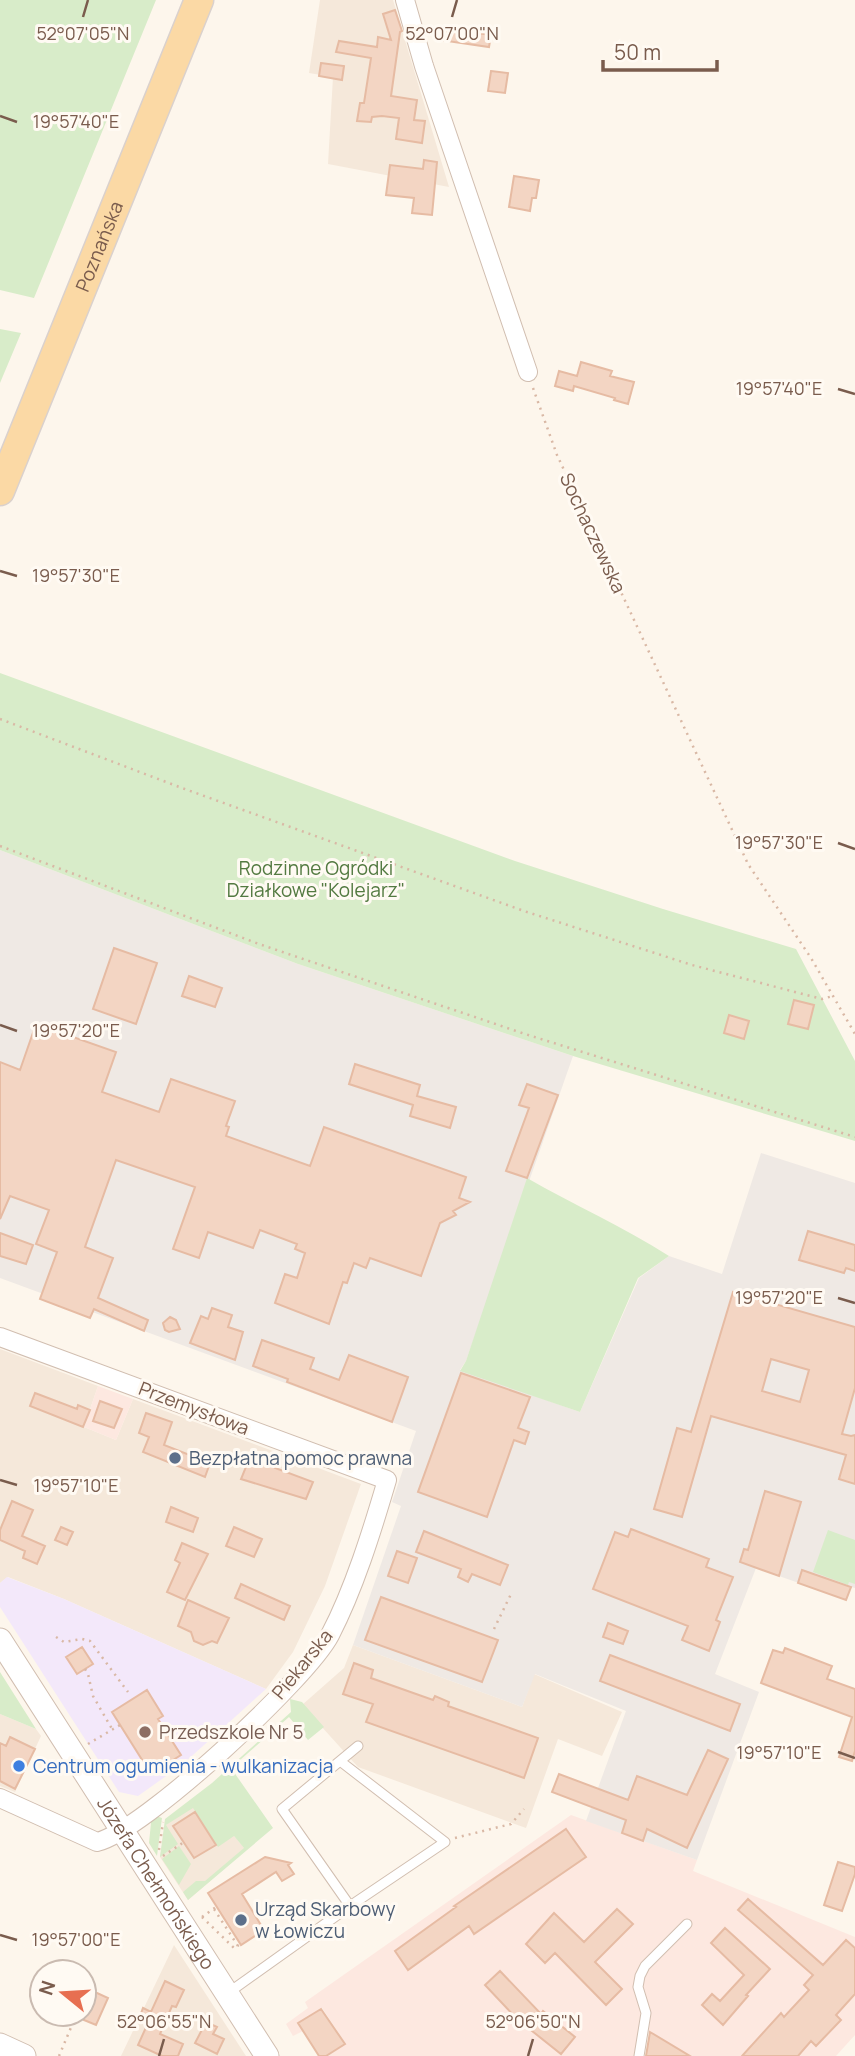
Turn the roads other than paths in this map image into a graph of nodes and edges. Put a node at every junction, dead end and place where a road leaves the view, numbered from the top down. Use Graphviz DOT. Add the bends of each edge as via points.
graph roads {
  1 [pos="199,0"];
  2 [pos="405,0"];
  3 [pos="528,372"];
  4 [pos="0,491"];
  5 [pos="0,1338"];
  6 [pos="387,1480"];
  7 [pos="0,1640"];
  8 [pos="358,1746"];
  9 [pos="340,1761"];
  10 [pos="0,1798"];
  11 [pos="121,1830"];
  12 [pos="350,1906"];
  13 [pos="687,1924"];
  14 [pos="227,1994"];
  15 [pos="0,2045"];
  16 [pos="24,2056"];
  17 [pos="267,2056"];
  18 [pos="639,2056"];
  1 -- 4 [label="main road, Poznańska"];
  2 -- 3 [label="street"];
  5 -- 6 [label="street, Przemysłowa"];
  6 -- 11 [label="street, Piekarska" via="328,1638 293,1682 249,1725"];
  7 -- 11 [label="street, Józefa Chełmońskiego"];
  8 -- 9 [label="lane"];
  9 -- 12 [label="lane" via="282,1810"];
  9 -- 12 [label="lane" via="445,1842"];
  10 -- 11 [label="street" via="97,1842"];
  11 -- 14 [label="street, Józefa Chełmońskiego"];
  12 -- 14 [label="lane"];
  13 -- 18 [label="lane" via="640,1976 638,1987 646,2013"];
  14 -- 17 [label="street, Józefa Chełmońskiego"];
  15 -- 16 [label="street"];
}
